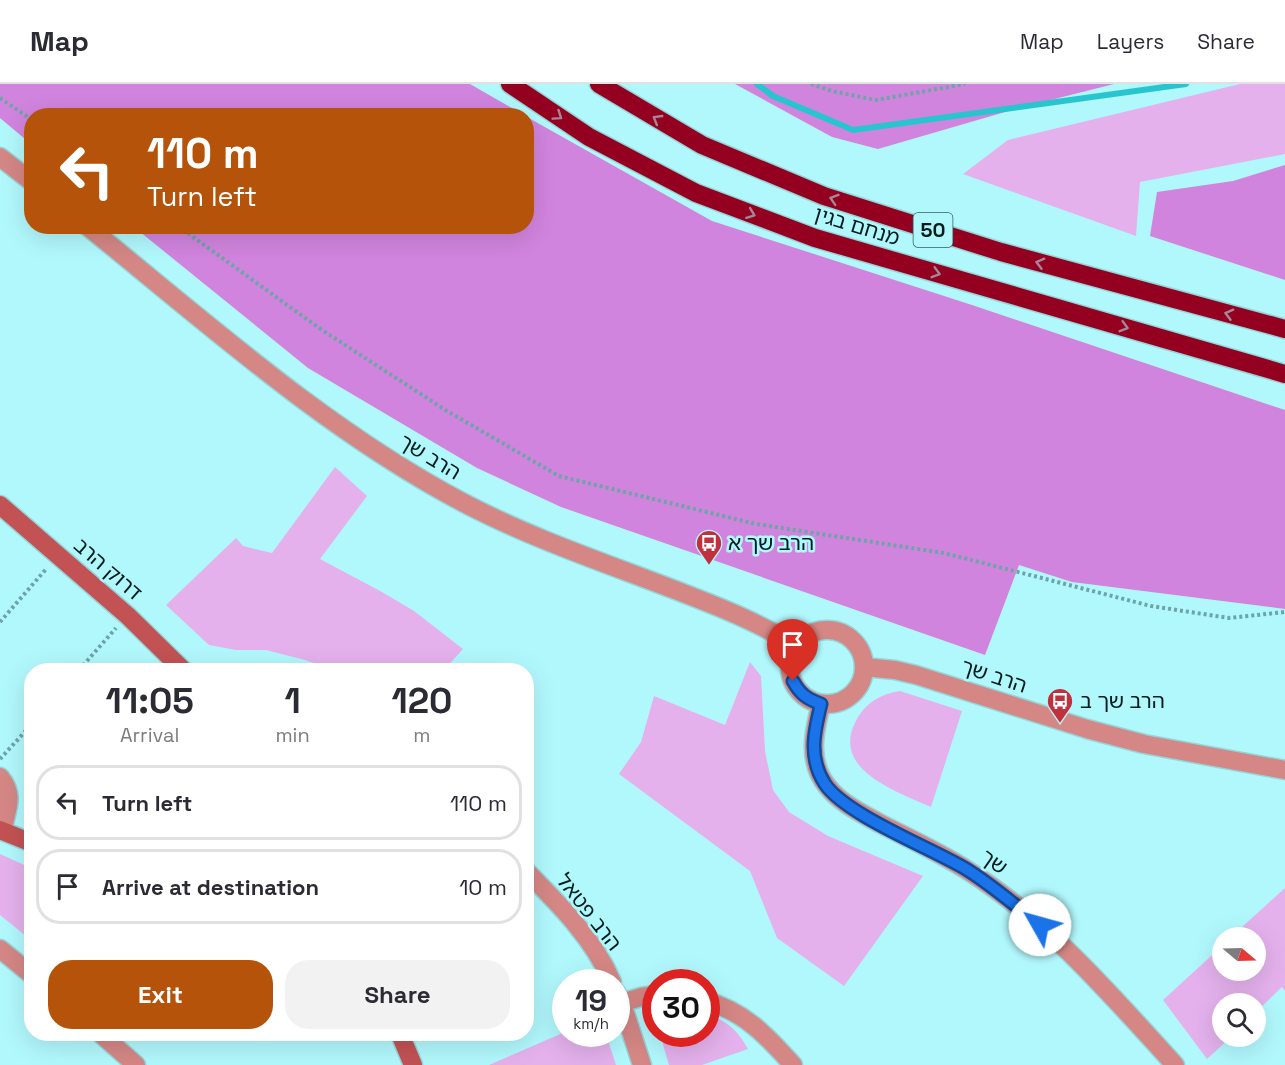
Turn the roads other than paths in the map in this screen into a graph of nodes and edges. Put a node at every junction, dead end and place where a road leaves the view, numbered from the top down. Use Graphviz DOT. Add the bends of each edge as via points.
graph roads {
  1 [pos="510,84"];
  2 [pos="599,84"];
  3 [pos="0,157"];
  4 [pos="24,176"];
  5 [pos="97,234"];
  6 [pos="1285,329"];
  7 [pos="1285,374"];
  8 [pos="0,505"];
  9 [pos="797,645"];
  10 [pos="176,663"];
  11 [pos="864,668"];
  12 [pos="821,704"];
  13 [pos="1285,770"];
  14 [pos="0,777"];
  15 [pos="1,830"];
  16 [pos="24,840"];
  17 [pos="534,879"];
  18 [pos="0,949"];
  19 [pos="24,968"];
  20 [pos="605,969"];
  21 [pos="720,1006"];
  22 [pos="630,1030"];
  23 [pos="109,1041"];
  24 [pos="403,1041"];
  25 [pos="136,1065"];
  26 [pos="413,1065"];
  27 [pos="642,1065"];
  28 [pos="793,1065"];
  29 [pos="1175,1065"];
  1 -- 7 [label="highway, מנחם בגין / 50, one-way" via="589,137 696,193 814,238"];
  6 -- 2 [label="highway, מנחם בגין / 50, one-way" via="1001,252 824,196 702,146"];
  3 -- 4 [label="street"];
  5 -- 9 [label="street, הרב שך" via="292,391 429,484 511,526 729,611"];
  8 -- 10 [label="street, דרוק הרב"];
  9 -- 11 [label="street" via="816,632 839,632 857,646"];
  9 -- 12 [label="street" via="790,669 793,681 804,696"];
  11 -- 12 [label="street" via="862,680 851,695 834,704"];
  11 -- 13 [label="street, הרב שך" via="916,675 1144,744"];
  12 -- 29 [label="street, שך" via="813,735 815,754 821,776 835,795 966,870 1040,925"];
  14 -- 15 [label="street" via="8,786 10,800"];
  15 -- 16 [label="street"];
  17 -- 20 [label="street, הרב פטאל" via="575,923"];
  18 -- 19 [label="street"];
  21 -- 28 [label="street" via="736,1012 770,1039"];
  22 -- 27 [label="street"];
  23 -- 25 [label="street"];
  24 -- 26 [label="street"];
}
